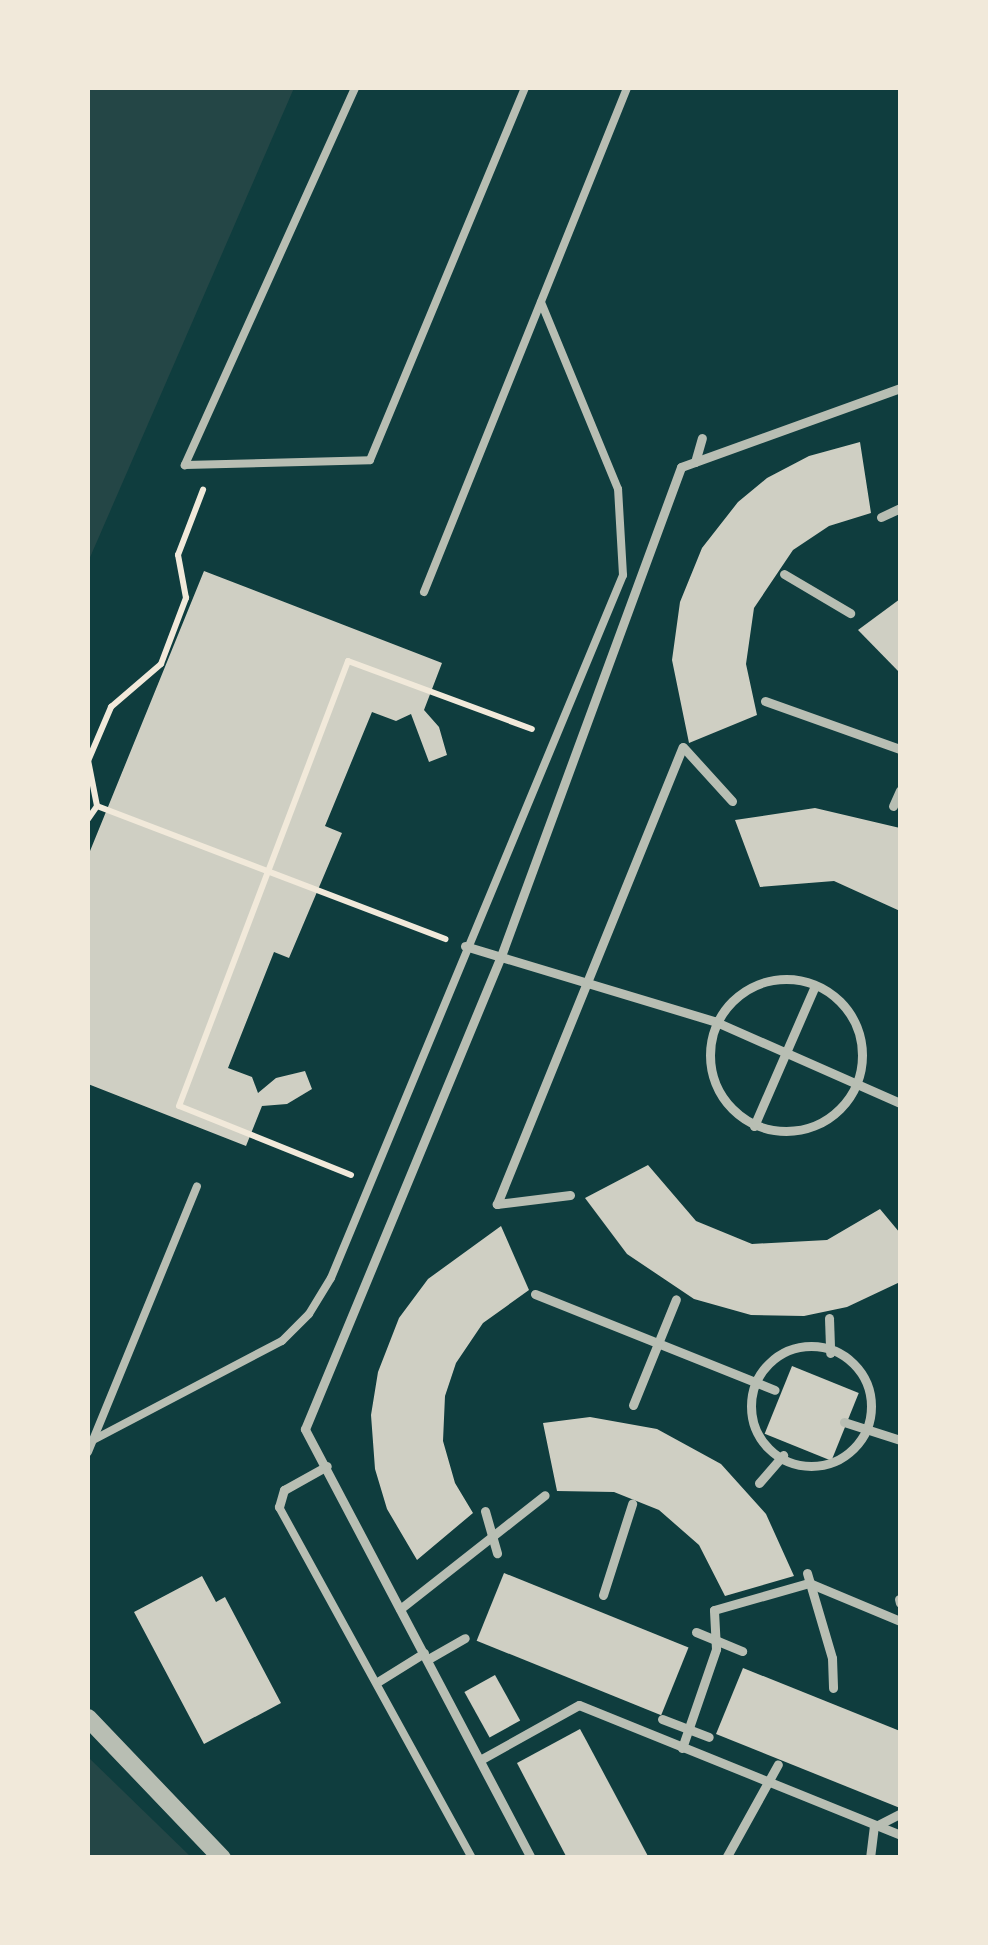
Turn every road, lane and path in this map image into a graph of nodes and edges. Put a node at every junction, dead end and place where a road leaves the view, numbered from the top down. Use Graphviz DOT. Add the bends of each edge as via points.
graph roads {
  1 [pos="354,88"];
  2 [pos="526,88"];
  3 [pos="627,88"];
  4 [pos="541,302"];
  5 [pos="900,388"];
  6 [pos="702,438"];
  7 [pos="695,462"];
  8 [pos="212,465"];
  9 [pos="900,508"];
  10 [pos="881,517"];
  11 [pos="784,574"];
  12 [pos="424,592"];
  13 [pos="850,613"];
  14 [pos="765,701"];
  15 [pos="554,737"];
  16 [pos="900,749"];
  17 [pos="88,761"];
  18 [pos="900,790"];
  19 [pos="732,801"];
  20 [pos="97,806"];
  21 [pos="893,806"];
  22 [pos="88,819"];
  23 [pos="266,871"];
  24 [pos="465,946"];
  25 [pos="502,956"];
  26 [pos="585,984"];
  27 [pos="815,986"];
  28 [pos="714,1021"];
  29 [pos="781,1056"];
  30 [pos="857,1086"];
  31 [pos="900,1103"];
  32 [pos="754,1126"];
  33 [pos="371,1183"];
  34 [pos="196,1186"];
  35 [pos="570,1194"];
  36 [pos="535,1294"];
  37 [pos="676,1299"];
  38 [pos="829,1318"];
  39 [pos="658,1344"];
  40 [pos="830,1353"];
  41 [pos="752,1382"];
  42 [pos="775,1390"];
  43 [pos="633,1404"];
  44 [pos="844,1422"];
  45 [pos="869,1430"];
  46 [pos="95,1439"];
  47 [pos="900,1440"];
  48 [pos="88,1452"];
  49 [pos="783,1455"];
  50 [pos="327,1466"];
  51 [pos="759,1482"];
  52 [pos="544,1496"];
  53 [pos="632,1504"];
  54 [pos="279,1507"];
  55 [pos="485,1511"];
  56 [pos="488,1536"];
  57 [pos="497,1553"];
  58 [pos="808,1578"];
  59 [pos="602,1595"];
  60 [pos="400,1609"];
  61 [pos="900,1621"];
  62 [pos="696,1632"];
  63 [pos="466,1638"];
  64 [pos="716,1638"];
  65 [pos="742,1650"];
  66 [pos="427,1656"];
  67 [pos="379,1681"];
  68 [pos="833,1688"];
  69 [pos="88,1718"];
  70 [pos="662,1719"];
  71 [pos="688,1730"];
  72 [pos="709,1737"];
  73 [pos="682,1748"];
  74 [pos="480,1760"];
  75 [pos="778,1764"];
  76 [pos="768,1784"];
  77 [pos="900,1814"];
  78 [pos="874,1827"];
  79 [pos="900,1834"];
  80 [pos="222,1858"];
  81 [pos="472,1858"];
  82 [pos="531,1858"];
  83 [pos="726,1858"];
  84 [pos="870,1858"];
  1 -- 8 [label="lane" via="185,466"];
  2 -- 8 [label="lane" via="370,460"];
  3 -- 4 [label="lane"];
  4 -- 12 [label="lane"];
  4 -- 15 [label="lane" via="618,490 626,538 624,575"];
  5 -- 7 [label="street"];
  6 -- 7 [label="street"];
  7 -- 25 [label="street" via="682,467"];
  8 -- 17 [label="path" via="178,555 186,598 161,664 111,707"];
  9 -- 10 [label="street"];
  11 -- 13 [label="street"];
  14 -- 16 [label="street"];
  15 -- 23 [label="path" via="348,661"];
  15 -- 24 [label="lane"];
  17 -- 20 [label="path"];
  18 -- 21 [label="street"];
  19 -- 26 [label="street" via="683,747"];
  20 -- 22 [label="path"];
  20 -- 23 [label="path"];
  23 -- 24 [label="path"];
  23 -- 33 [label="path" via="179,1106"];
  24 -- 25 [label="street"];
  24 -- 33 [label="lane"];
  25 -- 26 [label="street"];
  25 -- 50 [label="street" via="305,1430"];
  26 -- 28 [label="street"];
  26 -- 35 [label="street" via="496,1204"];
  27 -- 28 [label="street" via="756,980 728,1000"];
  27 -- 29 [label="street"];
  27 -- 30 [label="street" via="846,1007 858,1032 864,1055"];
  28 -- 29 [label="street"];
  28 -- 32 [label="street" via="709,1057 717,1086"];
  29 -- 30 [label="street"];
  29 -- 32 [label="street"];
  30 -- 31 [label="street"];
  30 -- 32 [label="street" via="830,1122 794,1134"];
  33 -- 46 [label="lane" via="331,1278 282,1342"];
  34 -- 46 [label="lane"];
  36 -- 39 [label="street"];
  37 -- 39 [label="street"];
  38 -- 40 [label="street"];
  39 -- 41 [label="street"];
  39 -- 43 [label="street"];
  40 -- 41 [label="street" via="784,1350"];
  40 -- 45 [label="street" via="852,1362 867,1379"];
  41 -- 42 [label="street"];
  41 -- 49 [label="street" via="747,1412 760,1437"];
  44 -- 45 [label="street"];
  45 -- 47 [label="street"];
  45 -- 49 [label="street" via="850,1456 817,1466"];
  46 -- 48 [label="lane"];
  49 -- 51 [label="street"];
  50 -- 54 [label="street" via="284,1490"];
  50 -- 60 [label="street"];
  52 -- 56 [label="street"];
  53 -- 59 [label="street"];
  54 -- 67 [label="lane"];
  55 -- 56 [label="street"];
  56 -- 57 [label="street"];
  56 -- 60 [label="street"];
  58 -- 61 [label="street"];
  58 -- 64 [label="street" via="714,1610"];
  58 -- 68 [label="street" via="832,1658"];
  60 -- 66 [label="street"];
  62 -- 64 [label="street"];
  63 -- 66 [label="street"];
  64 -- 65 [label="street"];
  64 -- 71 [label="street"];
  66 -- 67 [label="street"];
  66 -- 74 [label="street"];
  67 -- 81 [label="lane"];
  69 -- 80 [label="street"];
  70 -- 71 [label="street"];
  71 -- 72 [label="street"];
  71 -- 73 [label="street"];
  73 -- 74 [label="street" via="579,1705"];
  73 -- 76 [label="street"];
  74 -- 82 [label="street"];
  75 -- 76 [label="street"];
  76 -- 78 [label="street"];
  76 -- 83 [label="street"];
  77 -- 78 [label="street"];
  78 -- 79 [label="street"];
  78 -- 84 [label="street"];
}
